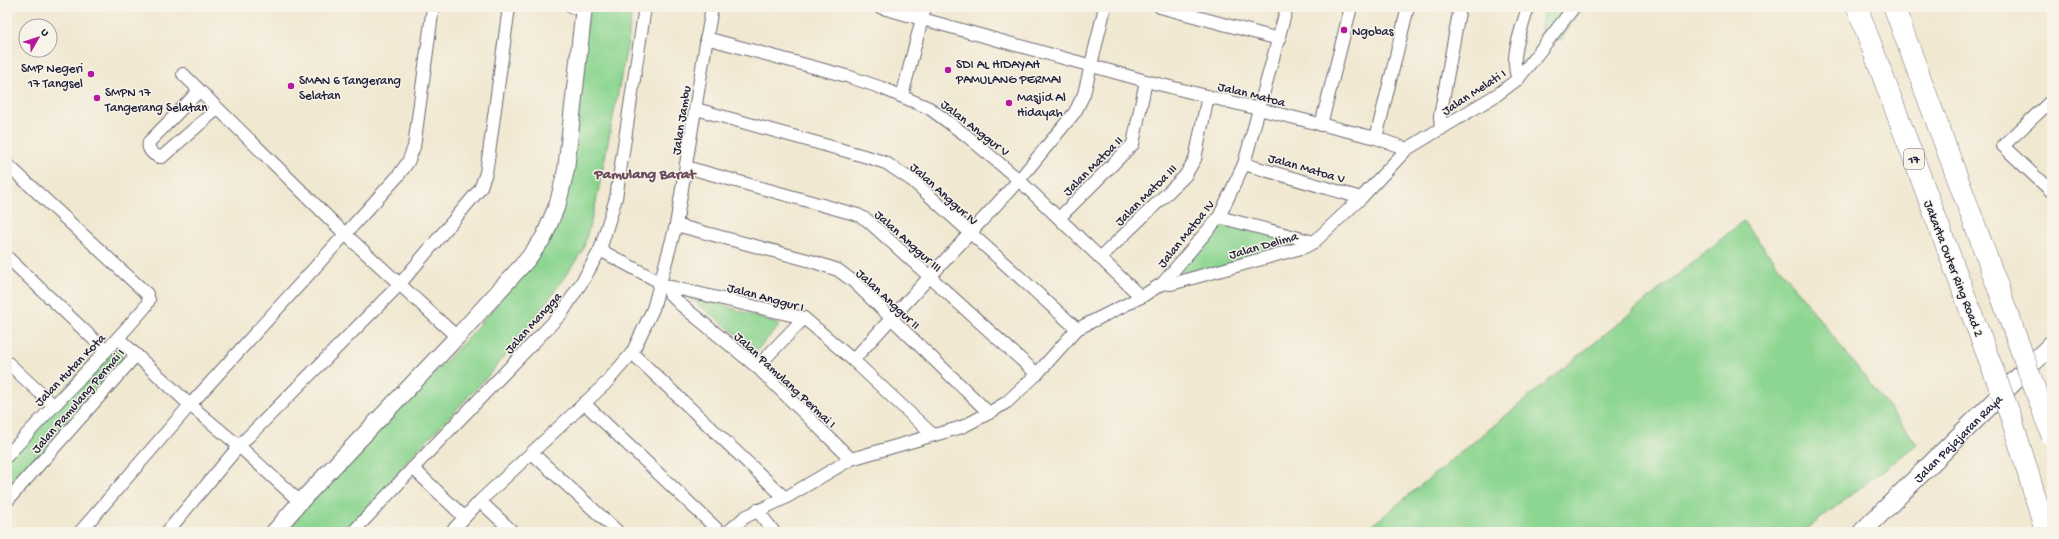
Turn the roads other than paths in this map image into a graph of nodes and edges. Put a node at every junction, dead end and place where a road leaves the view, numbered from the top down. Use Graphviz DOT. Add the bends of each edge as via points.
graph roads {
  1 [pos="433,7"];
  2 [pos="509,7"];
  3 [pos="645,7"];
  4 [pos="712,7"];
  5 [pos="879,7"];
  6 [pos="1105,7"];
  7 [pos="1160,7"];
  8 [pos="1287,7"];
  9 [pos="1351,7"];
  10 [pos="1408,7"];
  11 [pos="1460,7"];
  12 [pos="1528,7"];
  13 [pos="1574,7"];
  14 [pos="1857,7"];
  15 [pos="1894,7"];
  16 [pos="580,8"];
  17 [pos="923,12"];
  18 [pos="706,38"];
  19 [pos="1278,40"];
  20 [pos="1090,64"];
  21 [pos="183,74"];
  22 [pos="1518,79"];
  23 [pos="1146,81"];
  24 [pos="199,91"];
  25 [pos="902,96"];
  26 [pos="1208,96"];
  27 [pos="2052,100"];
  28 [pos="217,109"];
  29 [pos="696,109"];
  30 [pos="1260,110"];
  31 [pos="1321,125"];
  32 [pos="1441,129"];
  33 [pos="1376,138"];
  34 [pos="1407,149"];
  35 [pos="1244,164"];
  36 [pos="686,166"];
  37 [pos="7,167"];
  38 [pos="1019,180"];
  39 [pos="2052,192"];
  40 [pos="1361,198"];
  41 [pos="1219,217"];
  42 [pos="1059,218"];
  43 [pos="676,225"];
  44 [pos="969,233"];
  45 [pos="344,234"];
  46 [pos="1314,242"];
  47 [pos="600,250"];
  48 [pos="7,257"];
  49 [pos="1100,258"];
  50 [pos="929,276"];
  51 [pos="1163,283"];
  52 [pos="664,284"];
  53 [pos="400,285"];
  54 [pos="1141,297"];
  55 [pos="890,317"];
  56 [pos="804,318"];
  57 [pos="1077,329"];
  58 [pos="457,337"];
  59 [pos="118,338"];
  60 [pos="2052,344"];
  61 [pos="106,351"];
  62 [pos="632,352"];
  63 [pos="136,354"];
  64 [pos="853,360"];
  65 [pos="7,362"];
  66 [pos="757,367"];
  67 [pos="1037,374"];
  68 [pos="584,403"];
  69 [pos="53,405"];
  70 [pos="190,405"];
  71 [pos="989,413"];
  72 [pos="933,435"];
  73 [pos="2052,436"];
  74 [pos="240,446"];
  75 [pos="532,453"];
  76 [pos="7,456"];
  77 [pos="851,460"];
  78 [pos="413,468"];
  79 [pos="785,498"];
  80 [pos="7,501"];
  81 [pos="480,501"];
  82 [pos="300,502"];
  83 [pos="757,510"];
  84 [pos="464,517"];
  85 [pos="80,532"];
  86 [pos="167,532"];
  87 [pos="274,532"];
  88 [pos="354,532"];
  89 [pos="451,532"];
  90 [pos="513,532"];
  91 [pos="618,532"];
  92 [pos="720,532"];
  93 [pos="728,532"];
  94 [pos="774,532"];
  95 [pos="1862,532"];
  96 [pos="2046,532"];
  1 -- 45 [label="street" via="414,147 398,176"];
  2 -- 53 [label="street" via="486,173 480,189"];
  3 -- 47 [label="street, Jalan Mangga" via="616,198"];
  4 -- 18 [label="street, Jalan Jambu"];
  5 -- 17 [label="street"];
  6 -- 20 [label="street"];
  7 -- 19 [label="street"];
  8 -- 19 [label="street, Jalan Matoa IV"];
  9 -- 31 [label="street"];
  10 -- 33 [label="street"];
  11 -- 32 [label="street" via="1440,116"];
  12 -- 22 [label="street" via="1514,60 1514,70"];
  13 -- 22 [label="street, Jalan Melati I"];
  14 -- 96 [label="highway, Jakarta Outer Ring Road 2 / 17, bridge" via="2012,420"];
  15 -- 73 [label="highway, bridge"];
  16 -- 58 [label="street" via="566,170 553,219 544,237 527,260"];
  17 -- 20 [label="street, Jalan Matoa"];
  17 -- 25 [label="street"];
  18 -- 25 [label="street, Jalan Anggur V" via="850,77"];
  18 -- 29 [label="street, Jalan Jambu"];
  19 -- 30 [label="street, Jalan Matoa IV"];
  20 -- 23 [label="street, Jalan Matoa"];
  20 -- 38 [label="street" via="1084,94 1075,112"];
  21 -- 24 [label="street"];
  22 -- 32 [label="street, Jalan Melati I"];
  23 -- 26 [label="street, Jalan Matoa"];
  23 -- 42 [label="street, Jalan Matoa II" via="1133,144"];
  24 -- 28 [label="street"];
  24 -- 28 [label="street" via="149,142 149,148 158,158"];
  25 -- 38 [label="street, Jalan Anggur V" via="939,114"];
  26 -- 30 [label="street, Jalan Matoa"];
  26 -- 49 [label="street, Jalan Matoa III" via="1195,159 1191,167 1185,176"];
  27 -- 39 [label="street" via="2003,146"];
  28 -- 45 [label="street"];
  29 -- 36 [label="street, Jalan Jambu"];
  29 -- 44 [label="street, Jalan Anggur IV" via="886,163 913,181"];
  30 -- 31 [label="street, Jalan Matoa"];
  30 -- 35 [label="street, Jalan Matoa IV"];
  31 -- 33 [label="street, Jalan Matoa"];
  32 -- 34 [label="street, Jalan Melati I"];
  33 -- 34 [label="street, Jalan Matoa"];
  34 -- 40 [label="street, Jalan Delima"];
  35 -- 40 [label="street, Jalan Matoa V"];
  35 -- 41 [label="street, Jalan Matoa IV"];
  36 -- 43 [label="street, Jalan Jambu"];
  36 -- 50 [label="street, Jalan Anggur III" via="858,215 874,225"];
  37 -- 59 [label="street, Jalan Hutan Kota" via="16,172 147,294 149,300"];
  38 -- 42 [label="street, Jalan Anggur V"];
  38 -- 44 [label="street"];
  40 -- 46 [label="street, Jalan Delima"];
  41 -- 46 [label="street"];
  41 -- 51 [label="street, Jalan Matoa IV"];
  42 -- 49 [label="street, Jalan Anggur V"];
  43 -- 52 [label="street, Jalan Jambu"];
  43 -- 55 [label="street, Jalan Anggur II" via="838,270"];
  44 -- 50 [label="street"];
  44 -- 57 [label="street, Jalan Anggur IV"];
  45 -- 53 [label="street"];
  45 -- 70 [label="street"];
  46 -- 51 [label="street, Jalan Delima" via="1306,247 1171,284"];
  47 -- 52 [label="street"];
  47 -- 78 [label="street, Jalan Mangga" via="562,313"];
  48 -- 61 [label="street"];
  49 -- 54 [label="street, Jalan Anggur V"];
  50 -- 55 [label="street"];
  50 -- 67 [label="street, Jalan Anggur III"];
  51 -- 54 [label="street, Jalan Delima"];
  52 -- 56 [label="street, Jalan Anggur I"];
  52 -- 62 [label="street, Jalan Jambu"];
  52 -- 66 [label="street, Jalan Pamulang Permai I" via="680,304"];
  53 -- 58 [label="street"];
  53 -- 74 [label="street"];
  54 -- 57 [label="street, Jalan Delima"];
  55 -- 64 [label="street"];
  55 -- 71 [label="street, Jalan Anggur II"];
  56 -- 64 [label="street, Jalan Anggur I"];
  56 -- 66 [label="street"];
  57 -- 67 [label="street"];
  58 -- 82 [label="street"];
  59 -- 61 [label="street, Jalan Hutan Kota"];
  59 -- 63 [label="street"];
  60 -- 95 [label="main road, Jalan Pajajaran Raya"];
  61 -- 69 [label="street, Jalan Hutan Kota"];
  62 -- 68 [label="street, Jalan Jambu" via="620,369"];
  62 -- 79 [label="street"];
  63 -- 70 [label="street"];
  63 -- 80 [label="street, Jalan Pamulang Permai I"];
  64 -- 72 [label="street, Jalan Anggur I"];
  65 -- 69 [label="street"];
  66 -- 77 [label="street, Jalan Pamulang Permai I"];
  67 -- 71 [label="street" via="1007,402"];
  68 -- 75 [label="street, Jalan Jambu"];
  68 -- 92 [label="street"];
  69 -- 76 [label="street, Jalan Hutan Kota"];
  70 -- 74 [label="street"];
  70 -- 85 [label="street"];
  71 -- 72 [label="street" via="962,427"];
  72 -- 77 [label="street"];
  74 -- 82 [label="street"];
  74 -- 86 [label="street"];
  75 -- 81 [label="street, Jalan Jambu"];
  75 -- 91 [label="street"];
  77 -- 79 [label="street"];
  78 -- 84 [label="street"];
  78 -- 88 [label="street, Jalan Mangga"];
  79 -- 83 [label="street"];
  81 -- 84 [label="street, Jalan Jambu"];
  81 -- 90 [label="street"];
  82 -- 87 [label="street"];
  83 -- 93 [label="street"];
  83 -- 94 [label="street"];
  84 -- 89 [label="street, Jalan Jambu"];
}
